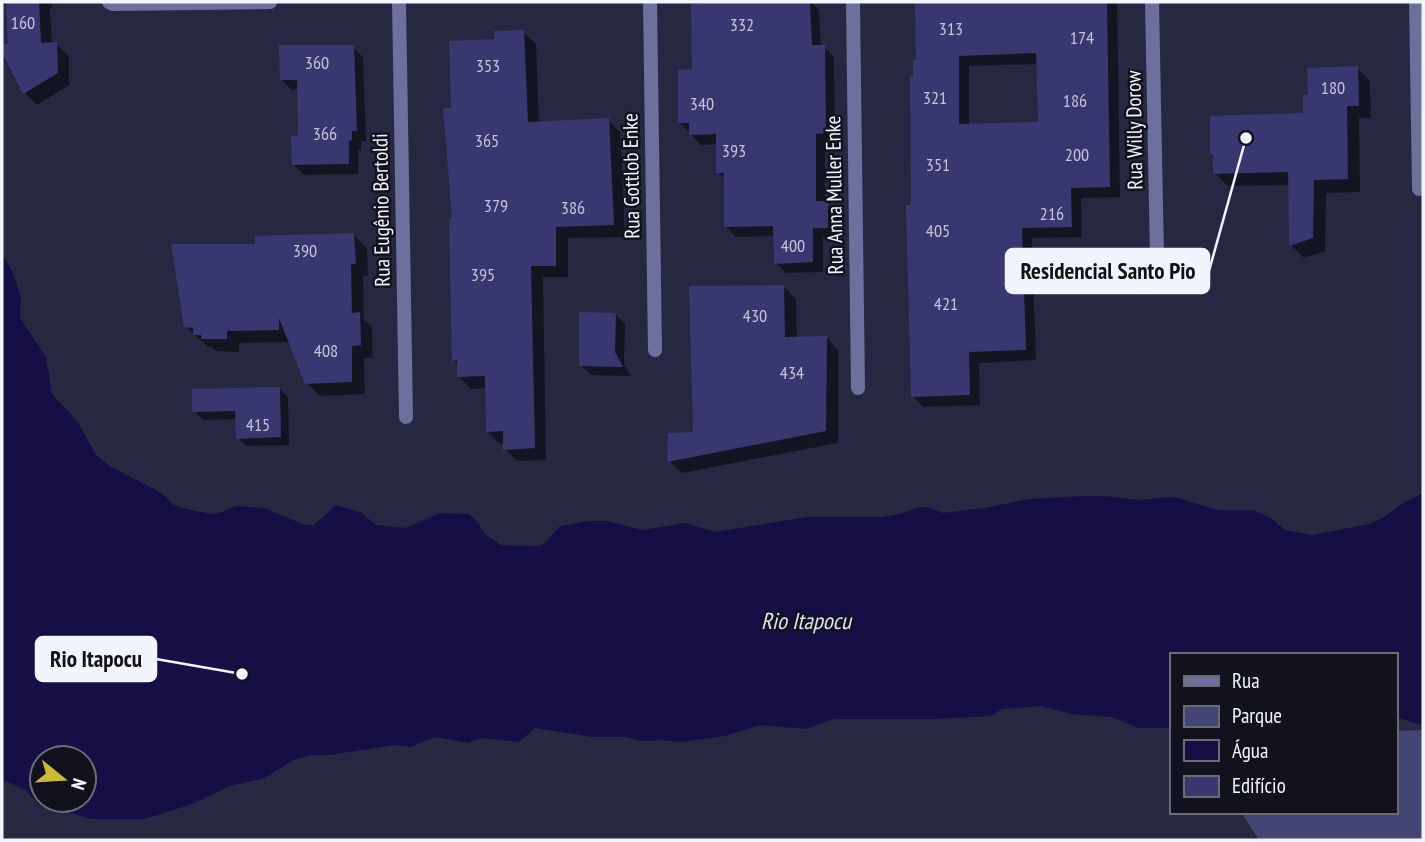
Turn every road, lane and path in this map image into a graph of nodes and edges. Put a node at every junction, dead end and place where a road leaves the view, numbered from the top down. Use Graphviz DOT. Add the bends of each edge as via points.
graph roads {
  1 [pos="108,2"];
  2 [pos="270,2"];
  3 [pos="399,2"];
  4 [pos="650,2"];
  5 [pos="853,2"];
  6 [pos="1152,2"];
  7 [pos="1416,2"];
  8 [pos="1419,189"];
  9 [pos="1157,257"];
  10 [pos="655,350"];
  11 [pos="858,388"];
  12 [pos="405,417"];
  1 -- 2 [label="street"];
  3 -- 12 [label="street, Rua Eugênio Bertoldi"];
  4 -- 10 [label="street, Rua Gottlob Enke"];
  5 -- 11 [label="street, Rua Anna Muller Enke"];
  6 -- 9 [label="street, Rua Willy Dorow"];
  7 -- 8 [label="street"];
}
